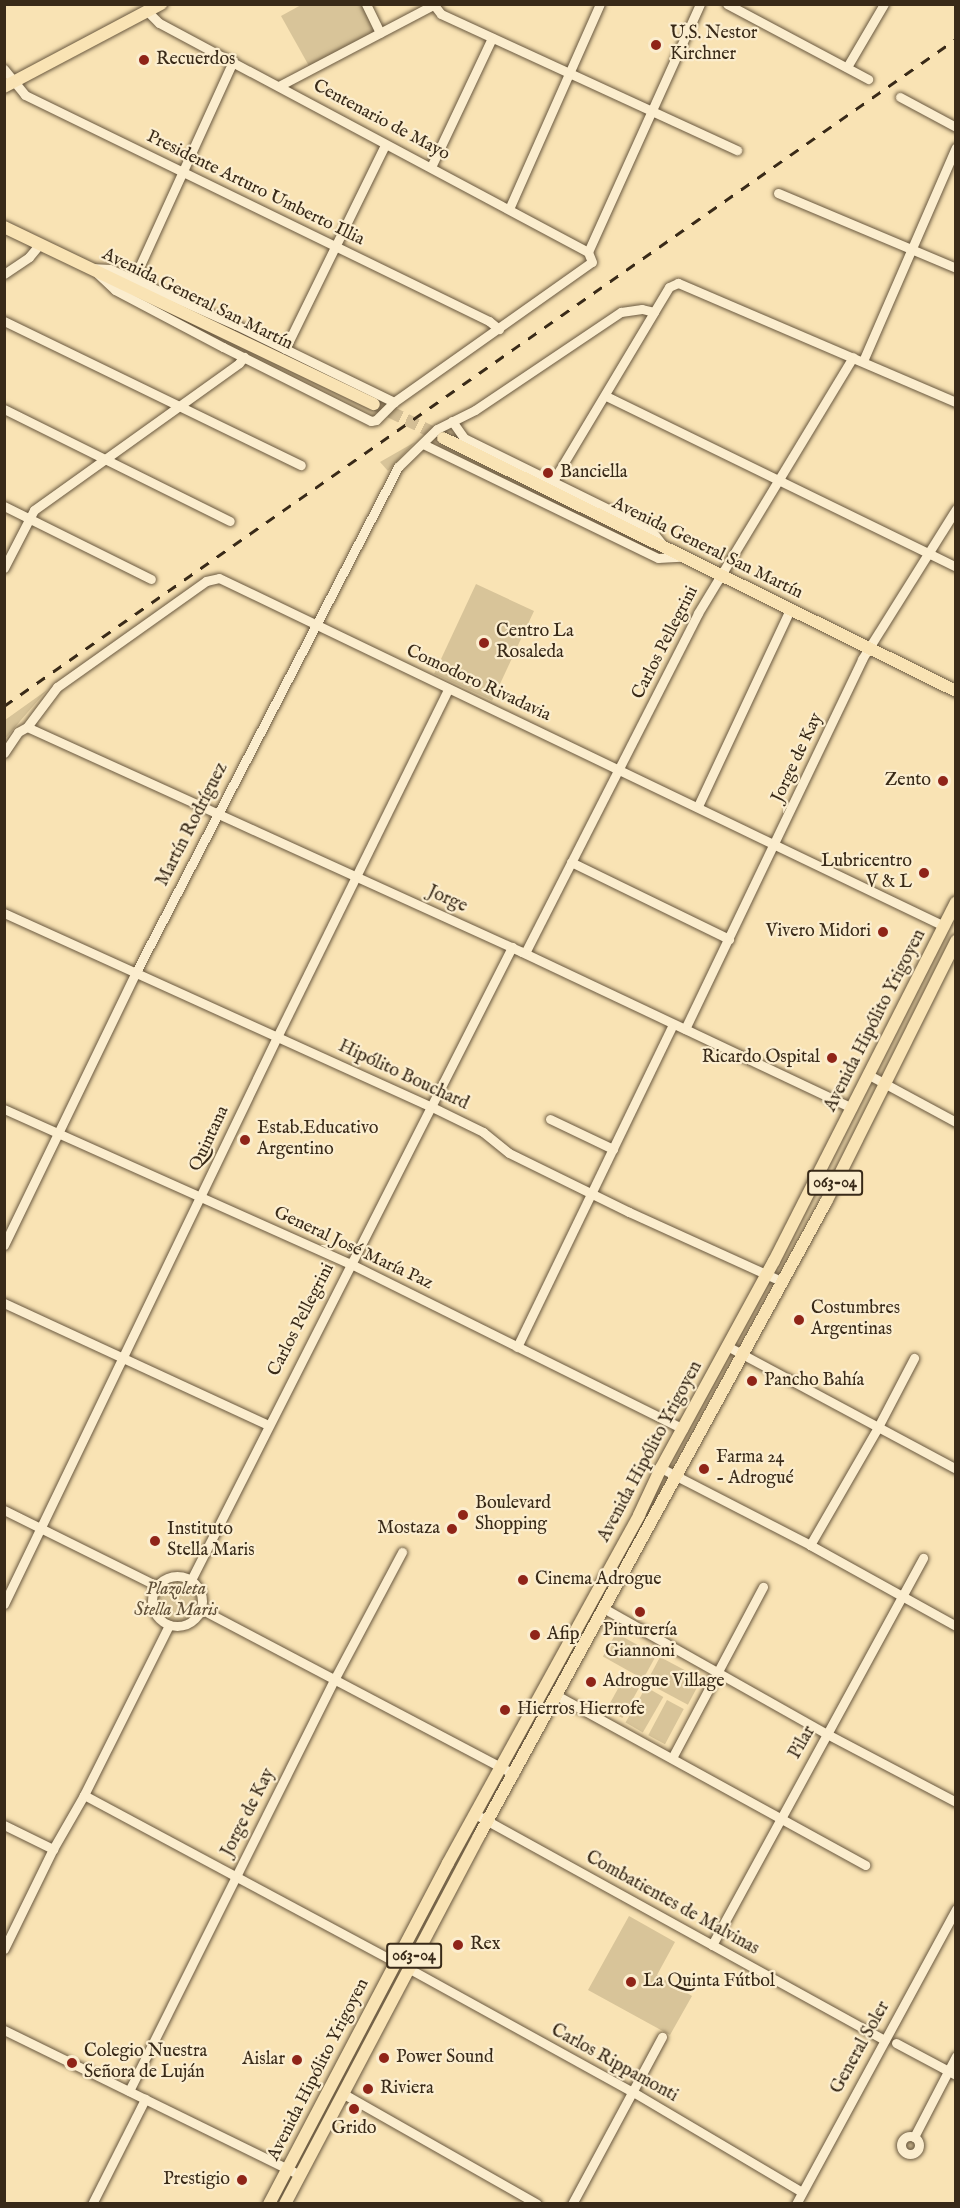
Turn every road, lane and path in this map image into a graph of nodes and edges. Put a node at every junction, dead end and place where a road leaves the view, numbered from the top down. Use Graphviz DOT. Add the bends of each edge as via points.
graph roads {
  1 [pos="161,4"];
  2 [pos="366,4"];
  3 [pos="600,4"];
  4 [pos="700,4"];
  5 [pos="727,4"];
  6 [pos="884,4"];
  7 [pos="435,5"];
  8 [pos="148,12"];
  9 [pos="380,33"];
  10 [pos="492,38"];
  11 [pos="232,61"];
  12 [pos="847,67"];
  13 [pos="4,69"];
  14 [pos="569,73"];
  15 [pos="868,79"];
  16 [pos="9,84"];
  17 [pos="279,86"];
  18 [pos="900,97"];
  19 [pos="651,110"];
  20 [pos="956,127"];
  21 [pos="385,144"];
  22 [pos="956,147"];
  23 [pos="737,150"];
  24 [pos="431,167"];
  25 [pos="183,173"];
  26 [pos="778,193"];
  27 [pos="509,209"];
  28 [pos="4,227"];
  29 [pos="40,244"];
  30 [pos="337,247"];
  31 [pos="912,250"];
  32 [pos="588,252"];
  33 [pos="956,268"];
  34 [pos="92,270"];
  35 [pos="4,274"];
  36 [pos="132,284"];
  37 [pos="650,311"];
  38 [pos="4,321"];
  39 [pos="499,329"];
  40 [pos="285,349"];
  41 [pos="244,357"];
  42 [pos="853,357"];
  43 [pos="863,361"];
  44 [pos="606,396"];
  45 [pos="394,402"];
  46 [pos="956,402"];
  47 [pos="181,405"];
  48 [pos="379,408"];
  49 [pos="4,409"];
  50 [pos="452,420"];
  51 [pos="437,436"];
  52 [pos="423,444"];
  53 [pos="106,458"];
  54 [pos="301,465"];
  55 [pos="553,480"];
  56 [pos="777,480"];
  57 [pos="4,506"];
  58 [pos="956,509"];
  59 [pos="28,518"];
  60 [pos="230,521"];
  61 [pos="668,551"];
  62 [pos="927,554"];
  63 [pos="680,557"];
  64 [pos="956,567"];
  65 [pos="4,568"];
  66 [pos="719,576"];
  67 [pos="151,579"];
  68 [pos="790,610"];
  69 [pos="315,625"];
  70 [pos="869,647"];
  71 [pos="448,689"];
  72 [pos="956,691"];
  73 [pos="27,727"];
  74 [pos="6,749"];
  75 [pos="619,769"];
  76 [pos="698,806"];
  77 [pos="218,813"];
  78 [pos="775,844"];
  79 [pos="570,862"];
  80 [pos="355,878"];
  81 [pos="956,903"];
  82 [pos="4,913"];
  83 [pos="944,926"];
  84 [pos="729,939"];
  85 [pos="956,941"];
  86 [pos="512,947"];
  87 [pos="525,953"];
  88 [pos="952,960"];
  89 [pos="136,972"];
  90 [pos="673,1025"];
  91 [pos="685,1029"];
  92 [pos="278,1035"];
  93 [pos="869,1075"];
  94 [pos="884,1083"];
  95 [pos="432,1107"];
  96 [pos="852,1108"];
  97 [pos="4,1109"];
  98 [pos="550,1119"];
  99 [pos="956,1122"];
  100 [pos="57,1134"];
  101 [pos="614,1149"];
  102 [pos="592,1193"];
  103 [pos="200,1198"];
  104 [pos="4,1245"];
  105 [pos="349,1263"];
  106 [pos="766,1275"];
  107 [pos="781,1281"];
  108 [pos="4,1303"];
  109 [pos="727,1346"];
  110 [pos="517,1347"];
  111 [pos="741,1355"];
  112 [pos="123,1357"];
  113 [pos="914,1358"];
  114 [pos="268,1425"];
  115 [pos="878,1427"];
  116 [pos="683,1429"];
  117 [pos="662,1468"];
  118 [pos="956,1469"];
  119 [pos="675,1475"];
  120 [pos="4,1510"];
  121 [pos="41,1528"];
  122 [pos="810,1545"];
  123 [pos="402,1552"];
  124 [pos="923,1558"];
  125 [pos="191,1580"];
  126 [pos="157,1586"];
  127 [pos="763,1587"];
  128 [pos="902,1597"];
  129 [pos="4,1604"];
  130 [pos="201,1609"];
  131 [pos="604,1609"];
  132 [pos="170,1625"];
  133 [pos="956,1626"];
  134 [pos="718,1671"];
  135 [pos="334,1680"];
  136 [pos="556,1695"];
  137 [pos="827,1734"];
  138 [pos="672,1758"];
  139 [pos="501,1768"];
  140 [pos="514,1774"];
  141 [pos="84,1795"];
  142 [pos="956,1802"];
  143 [pos="475,1814"];
  144 [pos="779,1819"];
  145 [pos="488,1821"];
  146 [pos="4,1825"];
  147 [pos="53,1849"];
  148 [pos="865,1865"];
  149 [pos="236,1876"];
  150 [pos="956,1909"];
  151 [pos="712,1945"];
  152 [pos="4,1949"];
  153 [pos="395,1962"];
  154 [pos="408,1968"];
  155 [pos="5,2033"];
  156 [pos="662,2037"];
  157 [pos="885,2040"];
  158 [pos="896,2043"];
  159 [pos="956,2056"];
  160 [pos="952,2073"];
  161 [pos="129,2091"];
  162 [pos="342,2092"];
  163 [pos="633,2092"];
  164 [pos="145,2099"];
  165 [pos="914,2137"];
  166 [pos="288,2168"];
  167 [pos="300,2175"];
  168 [pos="802,2192"];
  169 [pos="92,2204"];
  170 [pos="269,2204"];
  171 [pos="285,2204"];
  172 [pos="537,2204"];
  173 [pos="572,2204"];
  174 [pos="796,2204"];
  1 -- 8 [label="main road"];
  2 -- 9 [label="street"];
  3 -- 14 [label="street"];
  4 -- 19 [label="street"];
  5 -- 12 [label="street"];
  6 -- 12 [label="street"];
  7 -- 9 [label="street"];
  7 -- 10 [label="street" via="441,14"];
  8 -- 11 [label="street, Centenario de Mayo" via="159,23"];
  8 -- 16 [label="main road"];
  9 -- 17 [label="street"];
  10 -- 14 [label="street"];
  10 -- 24 [label="street"];
  11 -- 17 [label="street, Centenario de Mayo"];
  11 -- 25 [label="street"];
  12 -- 15 [label="street"];
  13 -- 16 [label="street, Presidente Arturo Umberto Illia"];
  14 -- 19 [label="street"];
  14 -- 27 [label="street"];
  16 -- 25 [label="street, Presidente Arturo Umberto Illia"];
  17 -- 21 [label="street, Centenario de Mayo"];
  18 -- 20 [label="street"];
  19 -- 23 [label="street"];
  19 -- 32 [label="street"];
  21 -- 24 [label="street, Centenario de Mayo"];
  21 -- 30 [label="street"];
  22 -- 31 [label="street"];
  24 -- 27 [label="street, Centenario de Mayo"];
  25 -- 30 [label="street, Presidente Arturo Umberto Illia"];
  25 -- 36 [label="street"];
  26 -- 31 [label="street"];
  27 -- 32 [label="street, Centenario de Mayo"];
  28 -- 29 [label="main road, Avenida General San Martín"];
  29 -- 34 [label="main road, Avenida General San Martín"];
  29 -- 35 [label="street"];
  30 -- 39 [label="street, Presidente Arturo Umberto Illia"];
  30 -- 40 [label="street"];
  31 -- 33 [label="street"];
  31 -- 43 [label="street"];
  32 -- 39 [label="street" via="593,259 591,264"];
  34 -- 36 [label="main road, Avenida General San Martín"];
  34 -- 41 [label="street" via="115,290"];
  36 -- 40 [label="street"];
  36 -- 48 [label="main road, Avenida General San Martín"];
  37 -- 42 [label="street" via="669,287 678,283"];
  37 -- 44 [label="street"];
  37 -- 50 [label="street, Martín Rodríguez" via="621,312 475,410"];
  38 -- 47 [label="street"];
  39 -- 45 [label="street"];
  40 -- 45 [label="street"];
  41 -- 47 [label="street"];
  41 -- 48 [label="street" via="371,421 376,420"];
  42 -- 43 [label="street"];
  42 -- 56 [label="street, Carlos Pellegrini"];
  43 -- 46 [label="street"];
  44 -- 55 [label="street"];
  44 -- 56 [label="street"];
  45 -- 48 [label="street"];
  47 -- 53 [label="street"];
  47 -- 54 [label="street"];
  49 -- 53 [label="street"];
  50 -- 51 [label="street, Martín Rodríguez"];
  50 -- 55 [label="street" via="464,438"];
  51 -- 52 [label="street, Martín Rodríguez"];
  51 -- 61 [label="main road, Avenida General San Martín"];
  52 -- 63 [label="street" via="658,558"];
  52 -- 69 [label="street, Martín Rodríguez" via="394,474"];
  53 -- 59 [label="street"];
  53 -- 60 [label="street"];
  55 -- 61 [label="street" via="651,530"];
  56 -- 62 [label="street"];
  56 -- 66 [label="street, Carlos Pellegrini"];
  57 -- 59 [label="street"];
  58 -- 62 [label="street, Jorge de Kay"];
  59 -- 65 [label="street"];
  59 -- 67 [label="street"];
  61 -- 63 [label="main road, Avenida General San Martín"];
  62 -- 64 [label="street"];
  62 -- 70 [label="street, Jorge de Kay"];
  63 -- 66 [label="main road, Avenida General San Martín"];
  66 -- 68 [label="main road, Avenida General San Martín"];
  66 -- 75 [label="street, Carlos Pellegrini"];
  68 -- 70 [label="main road, Avenida General San Martín"];
  68 -- 76 [label="street"];
  69 -- 71 [label="street, Comodoro Rivadavia"];
  69 -- 73 [label="street, Comodoro Rivadavia" via="224,579 210,579 57,687"];
  69 -- 77 [label="street, Martín Rodríguez"];
  70 -- 72 [label="main road, Avenida General San Martín"];
  70 -- 78 [label="street, Jorge de Kay"];
  71 -- 75 [label="street, Comodoro Rivadavia"];
  71 -- 80 [label="street, Quintana"];
  73 -- 74 [label="street, Comodoro Rivadavia" via="18,732"];
  73 -- 77 [label="street, Jorge"];
  75 -- 76 [label="street, Comodoro Rivadavia"];
  75 -- 79 [label="street, Carlos Pellegrini"];
  76 -- 78 [label="street, Comodoro Rivadavia"];
  77 -- 80 [label="street, Jorge"];
  77 -- 89 [label="street, Martín Rodríguez"];
  78 -- 83 [label="street, Comodoro Rivadavia"];
  78 -- 84 [label="street, Jorge de Kay"];
  79 -- 84 [label="street"];
  79 -- 87 [label="street, Carlos Pellegrini"];
  80 -- 86 [label="street, Jorge"];
  80 -- 92 [label="street, Quintana"];
  81 -- 83 [label="main road, Avenida Hipólito Yrigoyen / 063-04"];
  82 -- 89 [label="street, Hipólito Bouchard"];
  83 -- 93 [label="main road, Avenida Hipólito Yrigoyen / 063-04"];
  84 -- 91 [label="street, Jorge de Kay"];
  85 -- 88 [label="main road, Avenida Hipólito Yrigoyen / 063-04"];
  86 -- 87 [label="street, Jorge"];
  86 -- 95 [label="street, Carlos Pellegrini"];
  87 -- 90 [label="street, Jorge"];
  88 -- 94 [label="main road, Avenida Hipólito Yrigoyen / 063-04"];
  89 -- 92 [label="street, Hipólito Bouchard"];
  89 -- 100 [label="street, Martín Rodríguez"];
  90 -- 91 [label="street, Jorge"];
  90 -- 101 [label="street"];
  91 -- 96 [label="street, Jorge"];
  92 -- 95 [label="street, Hipólito Bouchard"];
  92 -- 103 [label="street, Quintana"];
  93 -- 94 [label="street"];
  93 -- 96 [label="main road, Avenida Hipólito Yrigoyen / 063-04"];
  94 -- 99 [label="street"];
  94 -- 107 [label="main road, Avenida Hipólito Yrigoyen / 063-04" via="826,1202"];
  95 -- 102 [label="street, Hipólito Bouchard" via="483,1132 509,1153"];
  95 -- 105 [label="street, Carlos Pellegrini"];
  96 -- 106 [label="main road, Avenida Hipólito Yrigoyen / 063-04"];
  97 -- 100 [label="street, General José María Paz"];
  98 -- 101 [label="street"];
  100 -- 103 [label="street, General José María Paz"];
  100 -- 104 [label="street, Martín Rodríguez"];
  101 -- 102 [label="street"];
  102 -- 106 [label="street, Hipólito Bouchard"];
  102 -- 110 [label="street"];
  103 -- 105 [label="street, General José María Paz"];
  103 -- 112 [label="street, Quintana"];
  105 -- 110 [label="street, General José María Paz"];
  105 -- 114 [label="street, Carlos Pellegrini"];
  106 -- 107 [label="street, Hipólito Bouchard"];
  106 -- 109 [label="main road, Avenida Hipólito Yrigoyen / 063-04"];
  107 -- 111 [label="main road, Avenida Hipólito Yrigoyen / 063-04"];
  108 -- 112 [label="street"];
  109 -- 111 [label="street"];
  109 -- 116 [label="main road, Avenida Hipólito Yrigoyen / 063-04"];
  110 -- 116 [label="street, General José María Paz"];
  111 -- 115 [label="street"];
  111 -- 119 [label="main road, Avenida Hipólito Yrigoyen / 063-04"];
  112 -- 114 [label="street"];
  112 -- 121 [label="street, Quintana"];
  113 -- 115 [label="street"];
  114 -- 125 [label="street, Carlos Pellegrini"];
  115 -- 118 [label="street"];
  115 -- 122 [label="street"];
  116 -- 117 [label="main road, Avenida Hipólito Yrigoyen / 063-04"];
  117 -- 119 [label="street"];
  117 -- 139 [label="main road, Avenida Hipólito Yrigoyen / 063-04"];
  119 -- 122 [label="street"];
  119 -- 131 [label="main road, Avenida Hipólito Yrigoyen / 063-04"];
  120 -- 121 [label="street"];
  121 -- 126 [label="street"];
  121 -- 129 [label="street, Quintana"];
  122 -- 128 [label="street"];
  123 -- 135 [label="street, Jorge de Kay"];
  124 -- 128 [label="street, Pilar"];
  125 -- 126 [label="street" via="177,1576"];
  125 -- 130 [label="street" via="201,1593"];
  126 -- 132 [label="street" via="152,1599 154,1612"];
  127 -- 134 [label="street"];
  128 -- 133 [label="street"];
  128 -- 137 [label="street, Pilar"];
  130 -- 132 [label="street" via="185,1626"];
  130 -- 135 [label="street"];
  131 -- 134 [label="street"];
  131 -- 136 [label="main road, Avenida Hipólito Yrigoyen / 063-04"];
  132 -- 141 [label="street"];
  134 -- 137 [label="street"];
  134 -- 138 [label="street"];
  135 -- 139 [label="street"];
  135 -- 149 [label="street, Jorge de Kay"];
  136 -- 138 [label="street"];
  136 -- 140 [label="main road, Avenida Hipólito Yrigoyen / 063-04"];
  137 -- 142 [label="street"];
  137 -- 144 [label="street, Pilar"];
  138 -- 144 [label="street"];
  139 -- 140 [label="street"];
  139 -- 143 [label="main road, Avenida Hipólito Yrigoyen / 063-04"];
  140 -- 145 [label="main road, Avenida Hipólito Yrigoyen / 063-04"];
  141 -- 147 [label="street"];
  141 -- 149 [label="street"];
  143 -- 145 [label="street, Combatientes de Malvinas"];
  143 -- 153 [label="main road, Avenida Hipólito Yrigoyen / 063-04"];
  144 -- 148 [label="street"];
  144 -- 151 [label="street, Pilar"];
  145 -- 151 [label="street, Combatientes de Malvinas"];
  145 -- 154 [label="main road, Avenida Hipólito Yrigoyen / 063-04"];
  146 -- 147 [label="street"];
  147 -- 152 [label="street"];
  149 -- 153 [label="street"];
  149 -- 161 [label="street, Jorge de Kay"];
  150 -- 157 [label="street, General Soler"];
  151 -- 157 [label="street, Combatientes de Malvinas"];
  153 -- 166 [label="main road, Avenida Hipólito Yrigoyen / 063-04"];
  154 -- 162 [label="main road, Avenida Hipólito Yrigoyen / 063-04"];
  154 -- 163 [label="street, Carlos Rippamonti"];
  155 -- 161 [label="street"];
  156 -- 163 [label="street"];
  157 -- 168 [label="street, General Soler"];
  158 -- 160 [label="street"];
  159 -- 160 [label="street"];
  160 -- 165 [label="street"];
  161 -- 164 [label="street"];
  162 -- 167 [label="main road, Avenida Hipólito Yrigoyen / 063-04"];
  162 -- 172 [label="street"];
  163 -- 168 [label="street, Carlos Rippamonti"];
  163 -- 173 [label="street"];
  164 -- 166 [label="street"];
  164 -- 169 [label="street"];
  166 -- 167 [label="street"];
  166 -- 170 [label="main road, Avenida Hipólito Yrigoyen / 063-04"];
  167 -- 171 [label="main road, Avenida Hipólito Yrigoyen / 063-04"];
  168 -- 174 [label="street, General Soler"];
}
